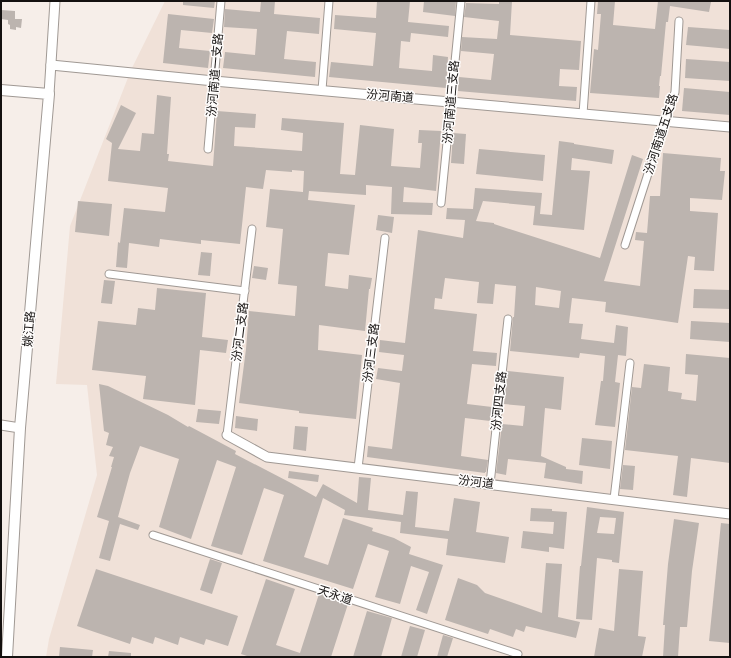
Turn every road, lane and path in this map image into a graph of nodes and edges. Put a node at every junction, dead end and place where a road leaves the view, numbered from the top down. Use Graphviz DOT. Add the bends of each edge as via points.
graph roads {
  1 [pos="55,1"];
  2 [pos="222,1"];
  3 [pos="329,1"];
  4 [pos="461,1"];
  5 [pos="591,1"];
  6 [pos="679,21"];
  7 [pos="51,65"];
  8 [pos="214,81"];
  9 [pos="1,90"];
  10 [pos="322,90"];
  11 [pos="49,94"];
  12 [pos="451,102"];
  13 [pos="582,114"];
  14 [pos="665,121"];
  15 [pos="730,127"];
  16 [pos="208,149"];
  17 [pos="441,203"];
  18 [pos="252,229"];
  19 [pos="385,238"];
  20 [pos="625,245"];
  21 [pos="109,274"];
  22 [pos="245,291"];
  23 [pos="508,319"];
  24 [pos="630,363"];
  25 [pos="1,426"];
  26 [pos="20,428"];
  27 [pos="227,435"];
  28 [pos="358,468"];
  29 [pos="490,484"];
  30 [pos="614,499"];
  31 [pos="730,514"];
  32 [pos="153,535"];
  33 [pos="518,656"];
  34 [pos="7,657"];
  1 -- 7 [label="street, 姚江路"];
  2 -- 8 [label="street, 汾河南道一支路"];
  3 -- 10 [label="street"];
  4 -- 12 [label="street, 汾河南道三支路"];
  5 -- 13 [label="street"];
  6 -- 14 [label="street, 汾河南道五支路" via="675,92"];
  7 -- 8 [label="street, 汾河南道"];
  7 -- 11 [label="street, 姚江路"];
  8 -- 10 [label="street, 汾河南道"];
  8 -- 16 [label="street, 汾河南道一支路"];
  9 -- 11 [label="main road"];
  10 -- 12 [label="street, 汾河南道"];
  11 -- 26 [label="main road, 姚江路"];
  12 -- 13 [label="street, 汾河南道"];
  12 -- 17 [label="street, 汾河南道三支路"];
  13 -- 14 [label="street, 汾河南道"];
  14 -- 15 [label="street, 汾河南道"];
  14 -- 20 [label="street, 汾河南道五支路"];
  18 -- 22 [label="street, 汾河二支路"];
  19 -- 28 [label="street, 汾河三支路"];
  21 -- 22 [label="street"];
  22 -- 27 [label="street, 汾河二支路"];
  23 -- 29 [label="street, 汾河四支路"];
  24 -- 30 [label="street"];
  25 -- 26 [label="street"];
  26 -- 34 [label="main road, 姚江路"];
  27 -- 28 [label="street, 汾河道" via="267,457"];
  28 -- 29 [label="street, 汾河道"];
  29 -- 30 [label="street, 汾河道"];
  30 -- 31 [label="street, 汾河道"];
  32 -- 33 [label="street, 天永道"];
}
